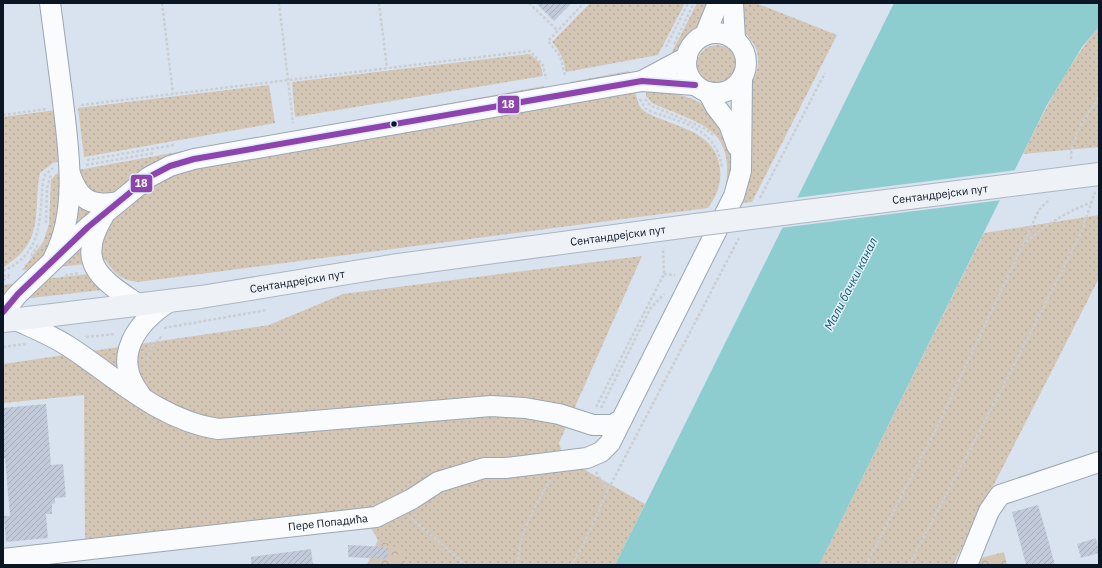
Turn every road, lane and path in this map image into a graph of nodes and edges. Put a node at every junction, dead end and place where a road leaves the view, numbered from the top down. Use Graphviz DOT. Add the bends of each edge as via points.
graph roads {
  1 [pos="50,3"];
  2 [pos="162,3"];
  3 [pos="279,3"];
  4 [pos="379,3"];
  5 [pos="529,3"];
  6 [pos="584,3"];
  7 [pos="718,3"];
  8 [pos="733,3"];
  9 [pos="558,31"];
  10 [pos="705,35"];
  11 [pos="735,40"];
  12 [pos="687,57"];
  13 [pos="387,68"];
  14 [pos="824,74"];
  15 [pos="564,75"];
  16 [pos="742,78"];
  17 [pos="546,79"];
  18 [pos="288,80"];
  19 [pos="639,82"];
  20 [pos="702,88"];
  21 [pos="173,94"];
  22 [pos="1099,97"];
  23 [pos="63,107"];
  24 [pos="3,115"];
  25 [pos="293,123"];
  26 [pos="716,138"];
  27 [pos="733,159"];
  28 [pos="1072,162"];
  29 [pos="726,170"];
  30 [pos="70,174"];
  31 [pos="722,174"];
  32 [pos="1098,181"];
  33 [pos="1050,199"];
  34 [pos="759,200"];
  35 [pos="1092,202"];
  36 [pos="112,209"];
  37 [pos="741,235"];
  38 [pos="663,240"];
  39 [pos="1024,244"];
  40 [pos="49,265"];
  41 [pos="669,289"];
  42 [pos="170,301"];
  43 [pos="139,305"];
  44 [pos="7,318"];
  45 [pos="163,335"];
  46 [pos="146,363"];
  47 [pos="144,399"];
  48 [pos="622,419"];
  49 [pos="1099,462"];
  50 [pos="556,463"];
  51 [pos="397,506"];
  52 [pos="3,559"];
  53 [pos="466,565"];
  54 [pos="518,565"];
  55 [pos="571,565"];
  56 [pos="866,565"];
  57 [pos="909,565"];
  58 [pos="967,565"];
  1 -- 23 [label="street"];
  2 -- 21 [label="path"];
  3 -- 18 [label="path"];
  4 -- 13 [label="path"];
  5 -- 9 [label="path"];
  6 -- 9 [label="path"];
  7 -- 10 [label="street"];
  8 -- 11 [label="street"];
  9 -- 15 [label="path" via="548,41 560,56"];
  10 -- 11 [label="street" via="721,34"];
  10 -- 12 [label="street" via="693,44"];
  11 -- 16 [label="street" via="741,46 746,62"];
  12 -- 19 [label="street"];
  12 -- 20 [label="street" via="687,72"];
  13 -- 17 [label="path" via="530,51 543,66"];
  13 -- 18 [label="path"];
  14 -- 34 [label="path"];
  16 -- 20 [label="street" via="737,85 724,92"];
  16 -- 27 [label="street, Пере Попадића" via="743,99"];
  18 -- 21 [label="path"];
  18 -- 25 [label="path"];
  19 -- 20 [label="street"];
  19 -- 26 [label="path" via="646,102 650,105 706,129"];
  19 -- 31 [label="path" via="640,102 645,108 703,132 715,144 720,155"];
  19 -- 36 [label="street" via="194,159 170,166 149,177"];
  20 -- 27 [label="street" via="729,124"];
  21 -- 23 [label="path"];
  22 -- 28 [label="path" via="1086,116 1074,142"];
  23 -- 24 [label="path"];
  23 -- 30 [label="street"];
  27 -- 29 [label="path"];
  27 -- 48 [label="street, Пере Попадића" via="741,171 734,196"];
  30 -- 36 [label="street" via="75,188 82,197"];
  30 -- 40 [label="street" via="63,233"];
  32 -- 35 [label="path"];
  32 -- 42 [label="main road, Сентандрејски пут, bridge" via="696,225 391,266"];
  33 -- 39 [label="path" via="1040,210"];
  35 -- 39 [label="path" via="1066,212"];
  35 -- 57 [label="path" via="1081,233"];
  36 -- 40 [label="street" via="88,227"];
  36 -- 43 [label="street" via="96,229 92,258 96,270 108,284"];
  37 -- 55 [label="path"];
  38 -- 41 [label="path" via="664,274 595,410 599,412 650,309"];
  39 -- 56 [label="path" via="937,427"];
  40 -- 44 [label="street" via="18,294"];
  42 -- 43 [label="main road, Сентандрејски пут"];
  42 -- 47 [label="street" via="146,320 127,352 127,371 131,383"];
  43 -- 44 [label="main road, Сентандрејски пут"];
  44 -- 47 [label="street" via="58,340"];
  45 -- 46 [label="path" via="151,348"];
  47 -- 48 [label="street" via="197,426 218,429 491,406 559,414 593,425 613,424"];
  48 -- 50 [label="street, Пере Попадића" via="610,443 602,452 587,458"];
  49 -- 58 [label="street" via="1000,495 989,511"];
  50 -- 51 [label="street, Пере Попадића" via="484,468 438,482"];
  50 -- 54 [label="path" via="526,522 518,552"];
  51 -- 52 [label="street, Пере Попадића" via="376,517 356,521"];
  51 -- 53 [label="path"];
}
